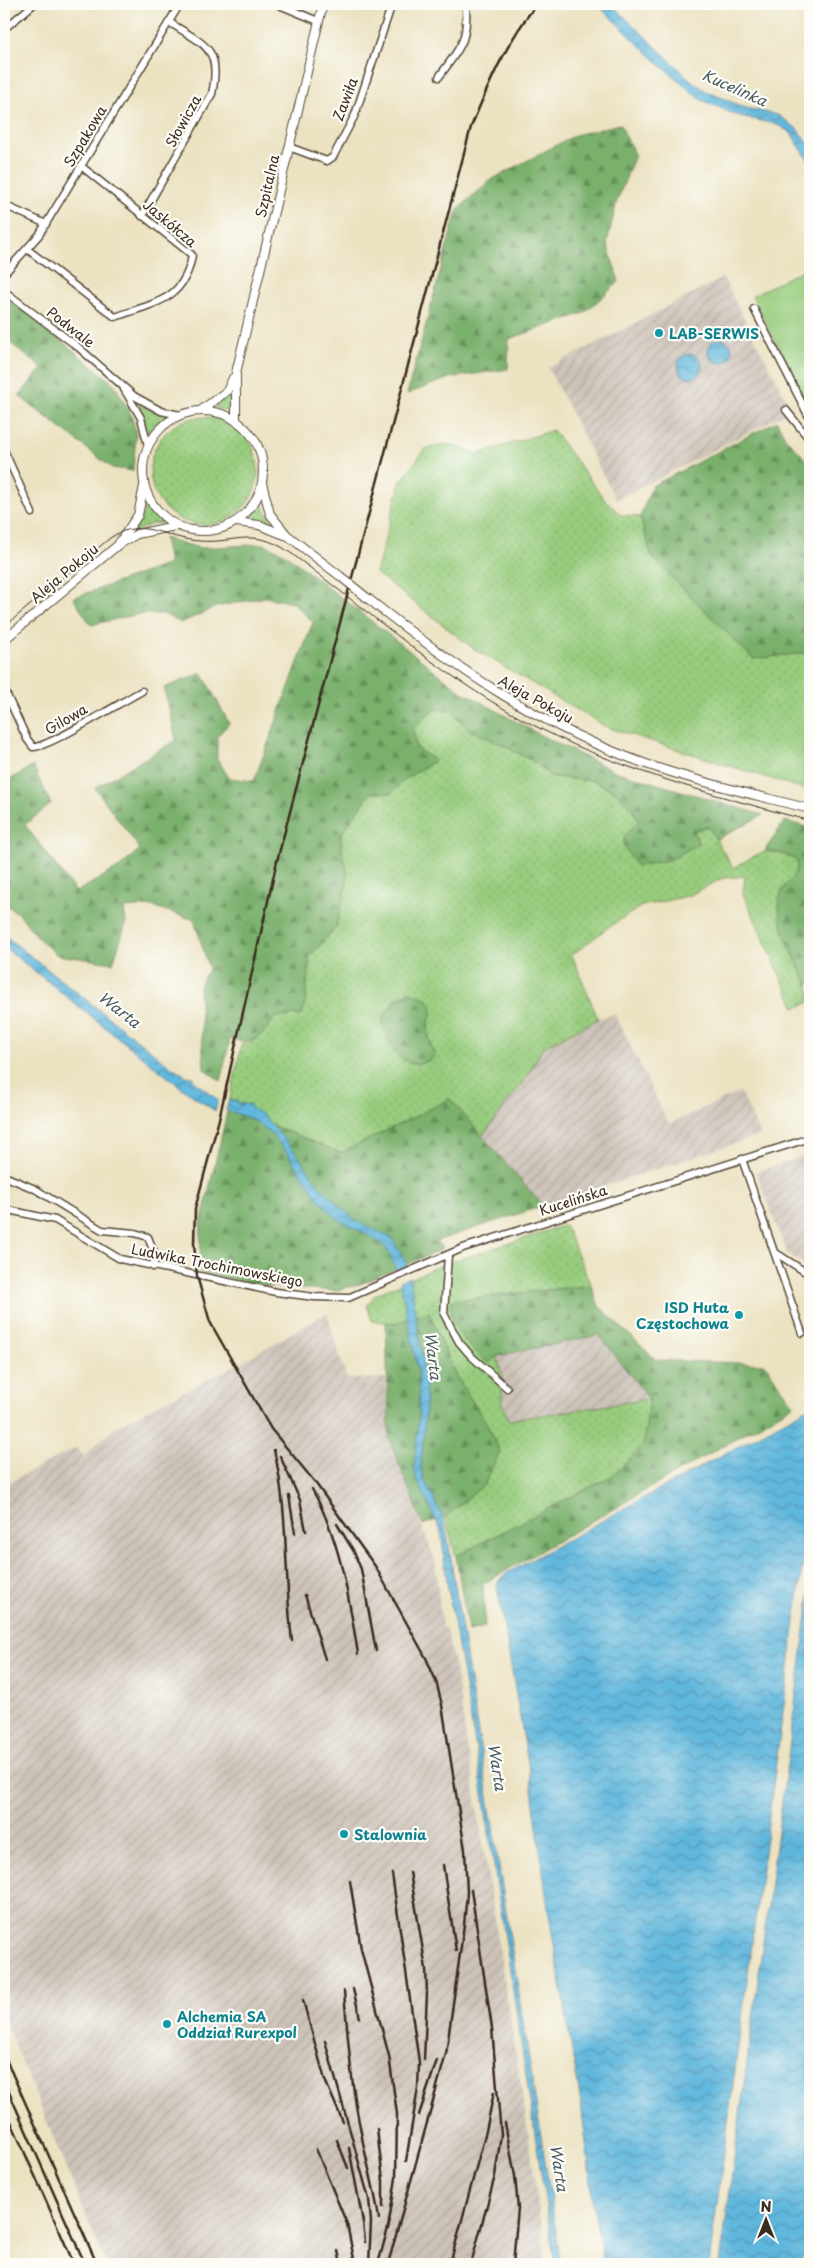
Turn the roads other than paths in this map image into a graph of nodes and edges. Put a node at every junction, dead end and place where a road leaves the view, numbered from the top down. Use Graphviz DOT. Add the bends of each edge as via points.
graph roads {
  1 [pos="34,4"];
  2 [pos="180,4"];
  3 [pos="277,4"];
  4 [pos="323,4"];
  5 [pos="392,4"];
  6 [pos="466,4"];
  7 [pos="318,21"];
  8 [pos="169,22"];
  9 [pos="4,29"];
  10 [pos="439,77"];
  11 [pos="290,147"];
  12 [pos="81,166"];
  13 [pos="4,205"];
  14 [pos="142,216"];
  15 [pos="46,224"];
  16 [pos="27,249"];
  17 [pos="4,274"];
  18 [pos="4,291"];
  19 [pos="754,309"];
  20 [pos="236,373"];
  21 [pos="121,384"];
  22 [pos="786,410"];
  23 [pos="200,411"];
  24 [pos="180,415"];
  25 [pos="810,419"];
  26 [pos="236,421"];
  27 [pos="810,440"];
  28 [pos="148,446"];
  29 [pos="4,450"];
  30 [pos="262,483"];
  31 [pos="144,485"];
  32 [pos="32,513"];
  33 [pos="236,522"];
  34 [pos="175,526"];
  35 [pos="287,536"];
  36 [pos="118,545"];
  37 [pos="4,640"];
  38 [pos="4,689"];
  39 [pos="142,691"];
  40 [pos="810,809"];
  41 [pos="810,1138"];
  42 [pos="742,1159"];
  43 [pos="4,1176"];
  44 [pos="4,1209"];
  45 [pos="775,1253"];
  46 [pos="448,1255"];
  47 [pos="153,1267"];
  48 [pos="810,1276"];
  49 [pos="348,1298"];
  50 [pos="802,1333"];
  51 [pos="506,1388"];
  1 -- 9 [label="street"];
  2 -- 8 [label="street, Szpakowa"];
  3 -- 7 [label="street"];
  4 -- 7 [label="street, Szpitalna"];
  5 -- 11 [label="street, Zawiła" via="355,115 333,157 327,161"];
  6 -- 10 [label="street" via="468,28 464,42"];
  7 -- 11 [label="street, Szpitalna"];
  8 -- 12 [label="street, Szpakowa"];
  8 -- 14 [label="street, Słowicza" via="208,48 213,56 216,78 212,94"];
  11 -- 20 [label="street, Szpitalna"];
  12 -- 14 [label="street, Jaskółcza"];
  12 -- 15 [label="street, Szpakowa"];
  13 -- 15 [label="street"];
  14 -- 16 [label="street, Jaskółcza" via="192,255 190,269 178,290 162,300 115,317"];
  15 -- 16 [label="street, Szpakowa"];
  16 -- 17 [label="street, Szpakowa"];
  18 -- 21 [label="street, Podwale"];
  19 -- 25 [label="street"];
  20 -- 23 [label="street, Szpitalna" via="226,391"];
  20 -- 26 [label="street, Szpitalna"];
  21 -- 24 [label="street, Podwale" via="134,396 161,411"];
  21 -- 28 [label="street, Podwale" via="141,418"];
  22 -- 27 [label="street"];
  23 -- 24 [label="street"];
  23 -- 26 [label="street" via="224,415"];
  24 -- 28 [label="street" via="155,434"];
  26 -- 30 [label="street" via="257,443 263,465"];
  28 -- 31 [label="street" via="143,466"];
  29 -- 32 [label="street"];
  30 -- 33 [label="street" via="250,509"];
  30 -- 35 [label="street, Aleja Pokoju" via="270,514"];
  31 -- 34 [label="street" via="156,509"];
  31 -- 36 [label="street, Aleja Pokoju" via="138,515"];
  33 -- 34 [label="street" via="210,531"];
  33 -- 35 [label="street, Aleja Pokoju" via="259,524"];
  34 -- 36 [label="street, Aleja Pokoju" via="137,534"];
  35 -- 40 [label="street, Aleja Pokoju, bridge" via="482,684 556,725 649,765"];
  36 -- 37 [label="street, Aleja Pokoju"];
  38 -- 39 [label="street, Gilowa" via="26,739 33,747 39,748"];
  41 -- 42 [label="street, Kucelińska"];
  42 -- 45 [label="street"];
  42 -- 46 [label="street, Kucelińska"];
  43 -- 47 [label="street" via="35,1189 102,1230 148,1237 155,1255"];
  44 -- 47 [label="street, Ludwika Trochimowskiego" via="55,1220 120,1259"];
  45 -- 48 [label="street"];
  45 -- 50 [label="street"];
  46 -- 49 [label="street, Kucelińska"];
  46 -- 51 [label="street" via="444,1314 471,1356"];
  47 -- 49 [label="street, Ludwika Trochimowskiego" via="276,1292"];
}
